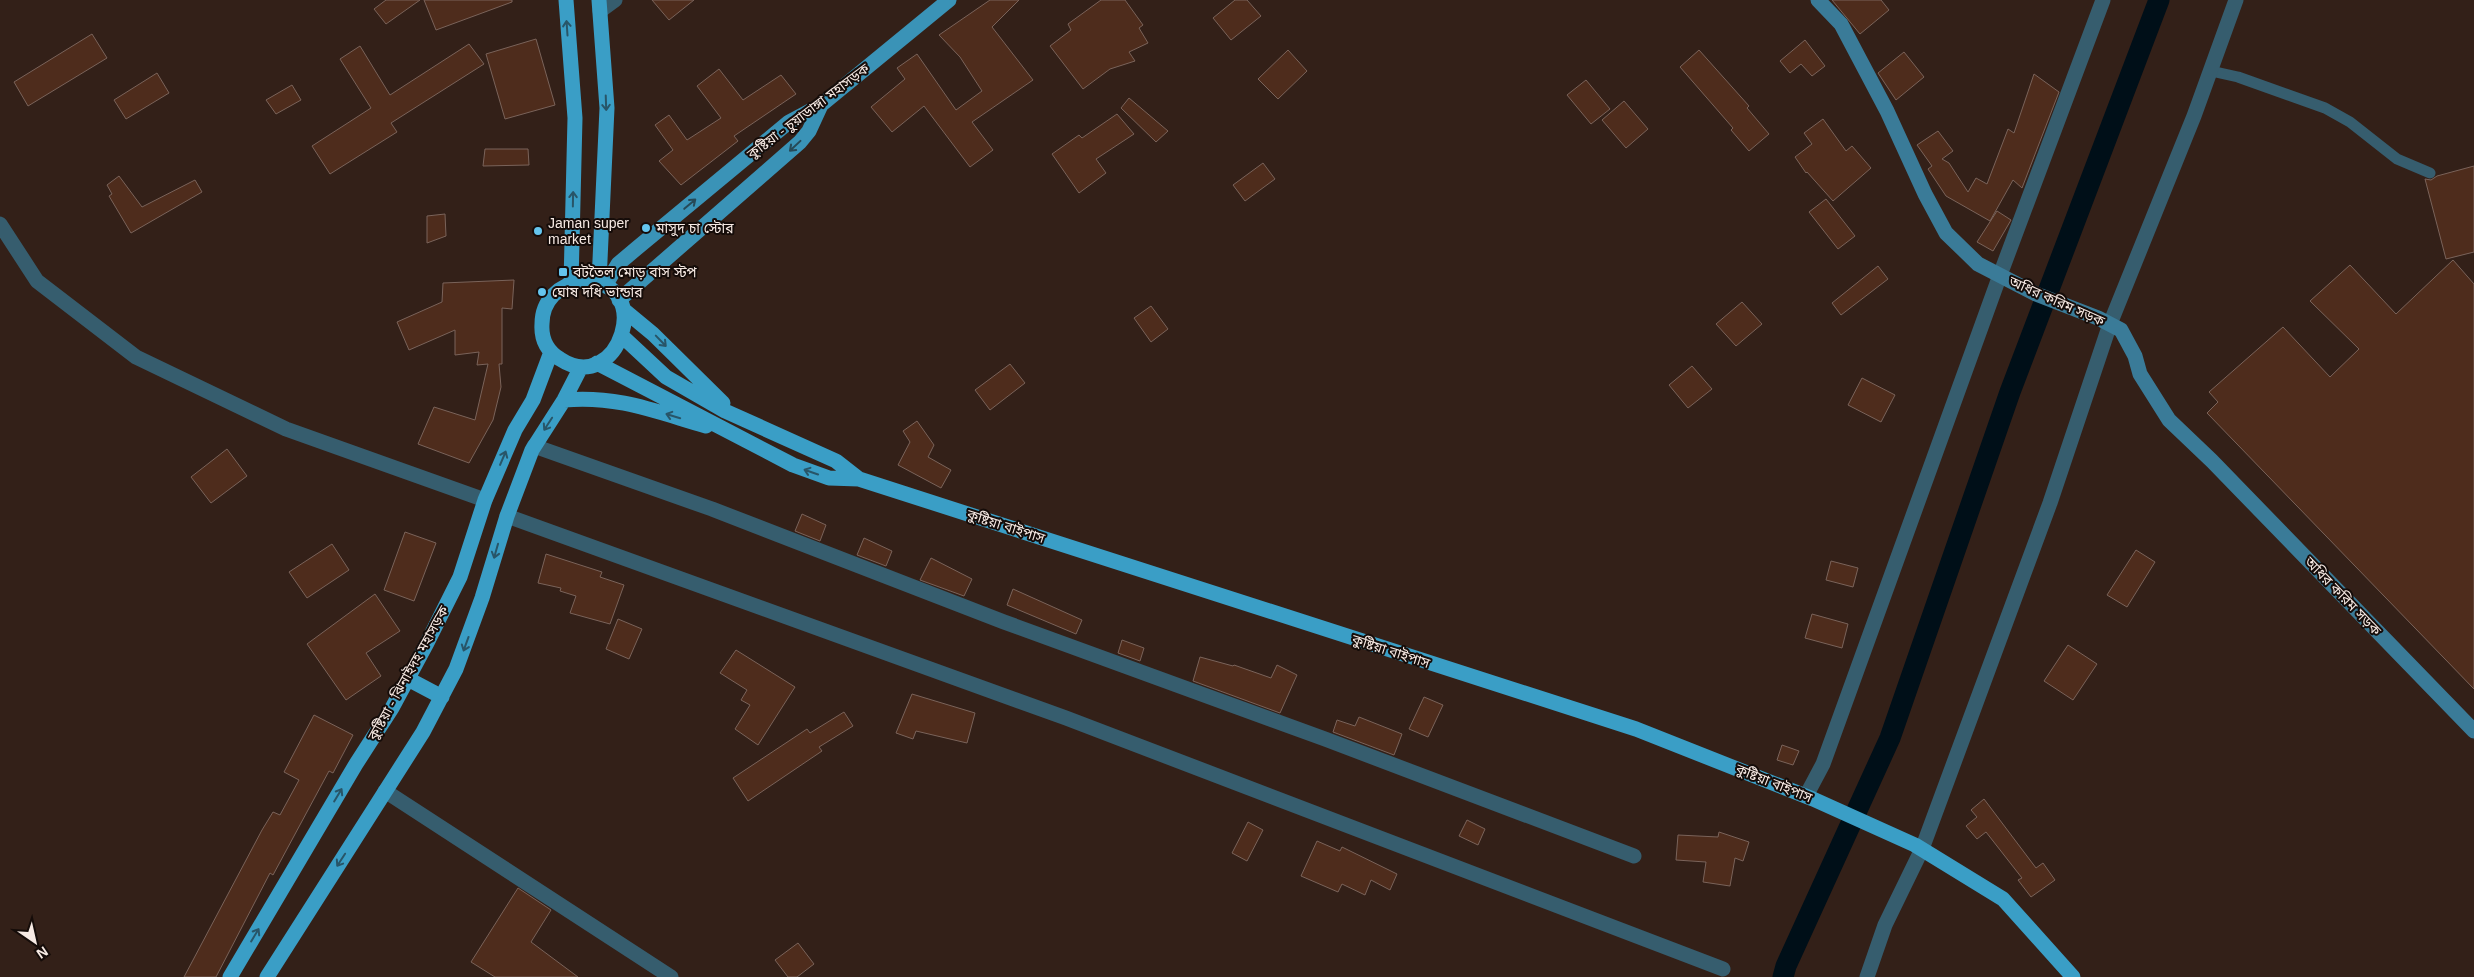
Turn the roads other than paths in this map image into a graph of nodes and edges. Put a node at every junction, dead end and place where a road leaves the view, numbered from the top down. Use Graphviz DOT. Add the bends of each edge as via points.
graph roads {
  1 [pos="566,0"];
  2 [pos="615,0"];
  3 [pos="949,0"];
  4 [pos="1818,0"];
  5 [pos="2103,0"];
  6 [pos="2236,0"];
  7 [pos="600,6"];
  8 [pos="2211,70"];
  9 [pos="820,105"];
  10 [pos="2430,173"];
  11 [pos="0,224"];
  12 [pos="2000,275"];
  13 [pos="571,283"];
  14 [pos="602,284"];
  15 [pos="621,305"];
  16 [pos="2104,321"];
  17 [pos="622,336"];
  18 [pos="551,352"];
  19 [pos="597,363"];
  20 [pos="581,367"];
  21 [pos="564,400"];
  22 [pos="765,430"];
  23 [pos="736,434"];
  24 [pos="533,448"];
  25 [pos="859,479"];
  26 [pos="488,493"];
  27 [pos="507,516"];
  28 [pos="408,679"];
  29 [pos="442,696"];
  30 [pos="2474,731"];
  31 [pos="385,791"];
  32 [pos="1810,797"];
  33 [pos="1919,847"];
  34 [pos="1634,856"];
  35 [pos="1723,969"];
  36 [pos="230,977"];
  37 [pos="266,977"];
  38 [pos="671,977"];
  39 [pos="1867,977"];
  40 [pos="2073,977"];
  13 -- 1 [label="highway, one-way" via="575,118"];
  2 -- 7 [label="street"];
  3 -- 9 [label="main road, কুষ্টিয়া - চুয়াডাঙ্গা মহাসড়ক"];
  4 -- 12 [label="main road, অধির করিম সড়ক" via="1841,24 1946,233 1978,264"];
  5 -- 12 [label="street"];
  6 -- 8 [label="street"];
  7 -- 14 [label="highway, one-way" via="607,108"];
  8 -- 10 [label="lane" via="2325,108 2350,122 2397,159"];
  8 -- 16 [label="street"];
  14 -- 9 [label="main road, কুষ্টিয়া - চুয়াডাঙ্গা মহাসড়ক, one-way" via="618,264 789,122"];
  9 -- 15 [label="main road, one-way" via="809,131 800,142"];
  11 -- 26 [label="street" via="37,281 136,357 286,429"];
  12 -- 16 [label="main road, অধির করিম সড়ক" via="2036,294"];
  12 -- 32 [label="street"];
  13 -- 14 [label="highway"];
  13 -- 18 [label="highway" via="556,292 545,307 541,332"];
  14 -- 15 [label="highway"];
  15 -- 17 [label="highway"];
  15 -- 22 [label="highway, one-way" via="723,402"];
  16 -- 30 [label="main road, অধির করিম সড়ক" via="2121,330 2140,374 2169,420 2212,460"];
  16 -- 33 [label="street" via="2050,503"];
  17 -- 19 [label="highway" via="618,346"];
  17 -- 22 [label="highway, কুষ্টিয়া বাইপাস" via="666,377"];
  18 -- 20 [label="highway"];
  26 -- 18 [label="highway, কুষ্টিয়া - ঝিনাইদহ মহাসড়ক, one-way" via="515,430 533,400"];
  19 -- 20 [label="highway"];
  19 -- 23 [label="highway, কুষ্টিয়া বাইপাস"];
  20 -- 21 [label="highway"];
  23 -- 21 [label="highway, one-way" via="636,404 584,398"];
  21 -- 24 [label="highway, one-way"];
  22 -- 25 [label="highway, কুষ্টিয়া বাইপাস" via="836,461"];
  25 -- 23 [label="highway, কুষ্টিয়া বাইপাস, one-way" via="829,478 793,466"];
  24 -- 27 [label="highway"];
  24 -- 34 [label="street" via="712,508 1004,622"];
  25 -- 32 [label="highway, কুষ্টিয়া বাইপাস" via="1636,729"];
  26 -- 28 [label="highway, কুষ্টিয়া - ঝিনাইদহ মহাসড়ক" via="460,577"];
  27 -- 29 [label="highway, one-way" via="482,598 456,669"];
  27 -- 35 [label="street" via="1066,718"];
  28 -- 29 [label="highway"];
  36 -- 28 [label="highway, কুষ্টিয়া - ঝিনাইদহ মহাসড়ক, one-way"];
  29 -- 31 [label="highway"];
  31 -- 37 [label="highway, one-way"];
  31 -- 38 [label="street"];
  32 -- 33 [label="highway, কুষ্টিয়া বাইপাস"];
  33 -- 39 [label="street" via="1885,925"];
  33 -- 40 [label="highway, কুষ্টিয়া বাইপাস" via="2003,899"];
}
